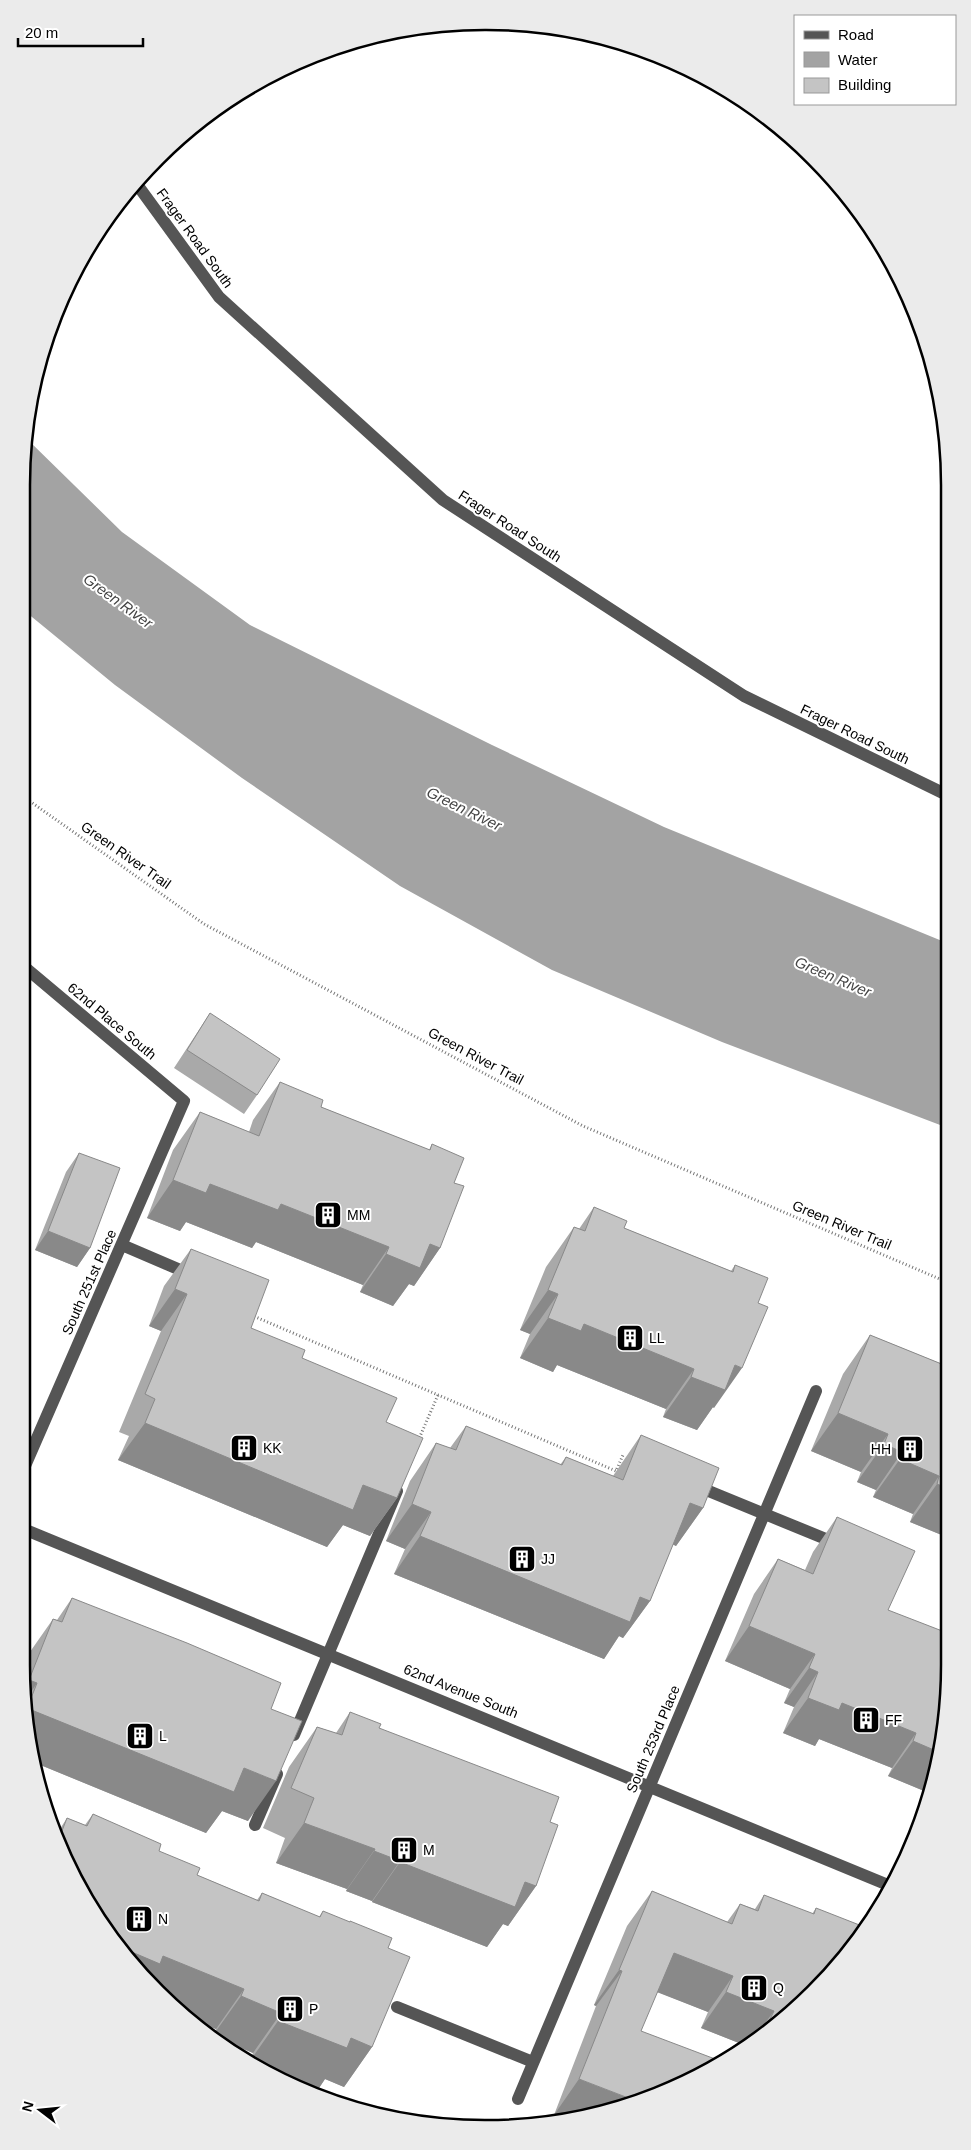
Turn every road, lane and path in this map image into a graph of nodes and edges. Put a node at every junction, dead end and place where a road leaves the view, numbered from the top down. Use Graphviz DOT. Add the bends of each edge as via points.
graph roads {
  1 [pos="140,189"];
  2 [pos="941,793"];
  3 [pos="30,801"];
  4 [pos="30,972"];
  5 [pos="184,1101"];
  6 [pos="122,1245"];
  7 [pos="204,1280"];
  8 [pos="941,1280"];
  9 [pos="245,1312"];
  10 [pos="816,1391"];
  11 [pos="438,1395"];
  12 [pos="30,1455"];
  13 [pos="623,1455"];
  14 [pos="402,1480"];
  15 [pos="685,1481"];
  16 [pos="765,1514"];
  17 [pos="30,1532"];
  18 [pos="853,1550"];
  19 [pos="330,1654"];
  20 [pos="290,1744"];
  21 [pos="282,1762"];
  22 [pos="650,1785"];
  23 [pos="255,1824"];
  24 [pos="885,1883"];
  25 [pos="397,2007"];
  26 [pos="533,2062"];
  27 [pos="518,2099"];
  1 -- 2 [label="street, Frager Road South" via="219,297 443,500 744,696"];
  3 -- 8 [label="path, Green River Trail" via="204,924 583,1126"];
  4 -- 5 [label="street, 62nd Place South"];
  5 -- 6 [label="street, South 251st Place"];
  6 -- 7 [label="street"];
  6 -- 12 [label="street, South 251st Place"];
  9 -- 11 [label="path"];
  10 -- 16 [label="street, South 253rd Place"];
  11 -- 13 [label="path" via="616,1471"];
  11 -- 14 [label="path"];
  14 -- 19 [label="street"];
  15 -- 16 [label="street"];
  16 -- 18 [label="street"];
  16 -- 22 [label="street, South 253rd Place"];
  17 -- 19 [label="street, 62nd Avenue South"];
  19 -- 20 [label="street"];
  19 -- 22 [label="street, 62nd Avenue South"];
  21 -- 23 [label="street"];
  22 -- 24 [label="street, 62nd Avenue South"];
  22 -- 26 [label="street, South 253rd Place"];
  25 -- 26 [label="street"];
  26 -- 27 [label="street, South 253rd Place"];
}
